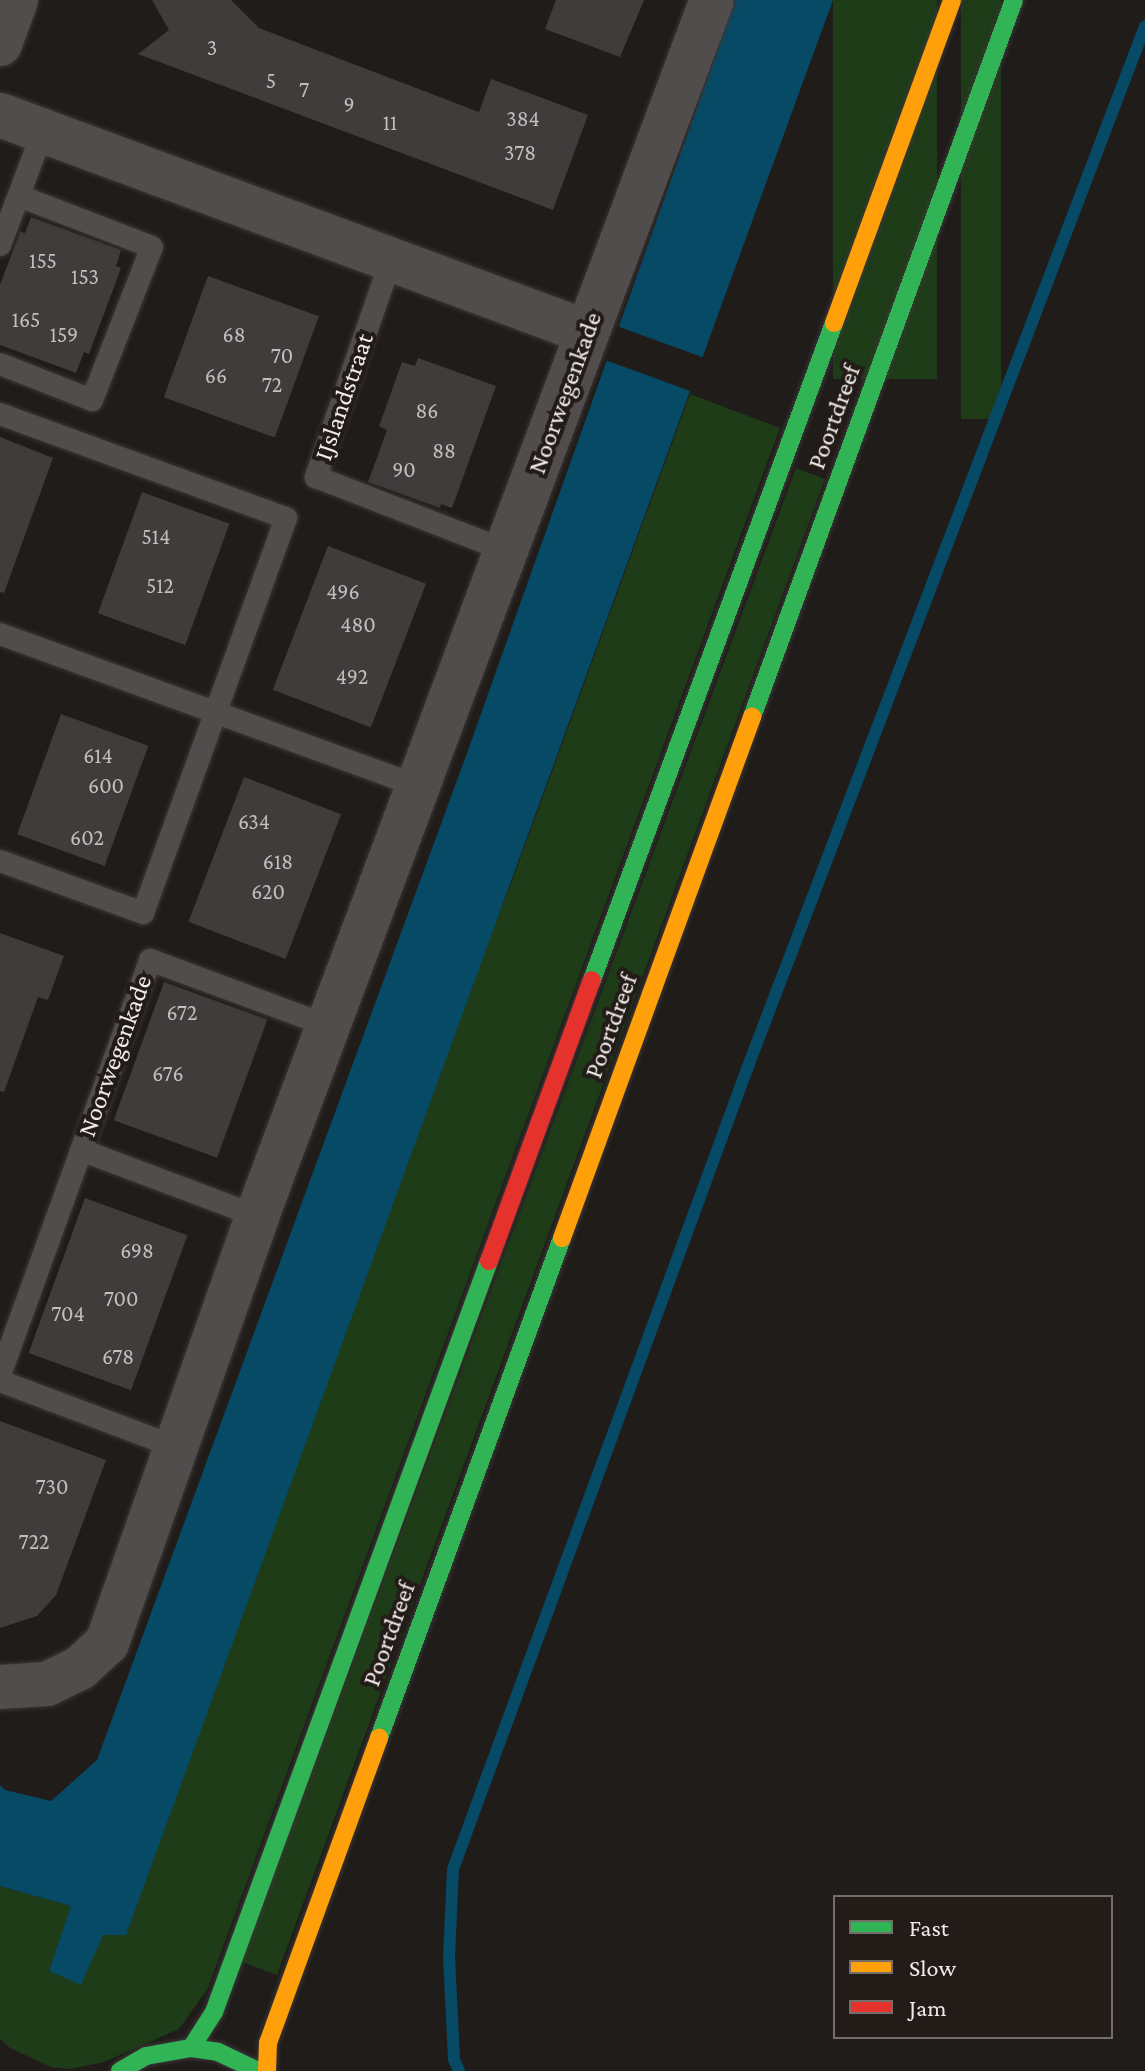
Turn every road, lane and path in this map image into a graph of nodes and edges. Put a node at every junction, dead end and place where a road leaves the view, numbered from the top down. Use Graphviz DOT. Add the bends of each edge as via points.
graph roads {
  1 [pos="16,0"];
  2 [pos="712,0"];
  3 [pos="952,0"];
  4 [pos="1014,0"];
  5 [pos="0,44"];
  6 [pos="0,115"];
  7 [pos="43,131"];
  8 [pos="19,196"];
  9 [pos="0,245"];
  10 [pos="391,260"];
  11 [pos="587,332"];
  12 [pos="0,364"];
  13 [pos="0,414"];
  14 [pos="507,551"];
  15 [pos="0,634"];
  16 [pos="216,713"];
  17 [pos="418,786"];
  18 [pos="0,861"];
  19 [pos="328,1026"];
  20 [pos="81,1150"];
  21 [pos="257,1216"];
  22 [pos="0,1378"];
  23 [pos="176,1447"];
  24 [pos="0,1687"];
  25 [pos="191,2048"];
  26 [pos="120,2071"];
  27 [pos="258,2071"];
  28 [pos="267,2071"];
  1 -- 5 [label="street"];
  2 -- 11 [label="street, Noorwegenkade"];
  3 -- 25 [label="main road, Poortdreef" via="214,2012"];
  4 -- 28 [label="main road, Poortdreef" via="268,2043"];
  6 -- 7 [label="street"];
  7 -- 8 [label="lane"];
  7 -- 10 [label="street"];
  8 -- 9 [label="lane"];
  8 -- 12 [label="lane" via="152,247 92,400"];
  10 -- 11 [label="street"];
  10 -- 14 [label="lane, IJslandstraat" via="316,477"];
  11 -- 14 [label="street, Noorwegenkade"];
  13 -- 16 [label="lane" via="286,518"];
  14 -- 17 [label="street, Noorwegenkade"];
  15 -- 16 [label="lane"];
  16 -- 17 [label="lane"];
  16 -- 18 [label="lane" via="143,913"];
  17 -- 19 [label="street, Noorwegenkade"];
  19 -- 20 [label="lane, Noorwegenkade" via="150,960"];
  19 -- 21 [label="street, Noorwegenkade"];
  20 -- 21 [label="lane, Noorwegenkade"];
  20 -- 22 [label="lane, Noorwegenkade"];
  21 -- 23 [label="street, Noorwegenkade"];
  22 -- 23 [label="lane, Noorwegenkade"];
  23 -- 24 [label="street, Noorwegenkade" via="107,1643 80,1668 47,1684"];
  25 -- 26 [label="main road" via="146,2056"];
  25 -- 27 [label="main road" via="218,2052"];
}
